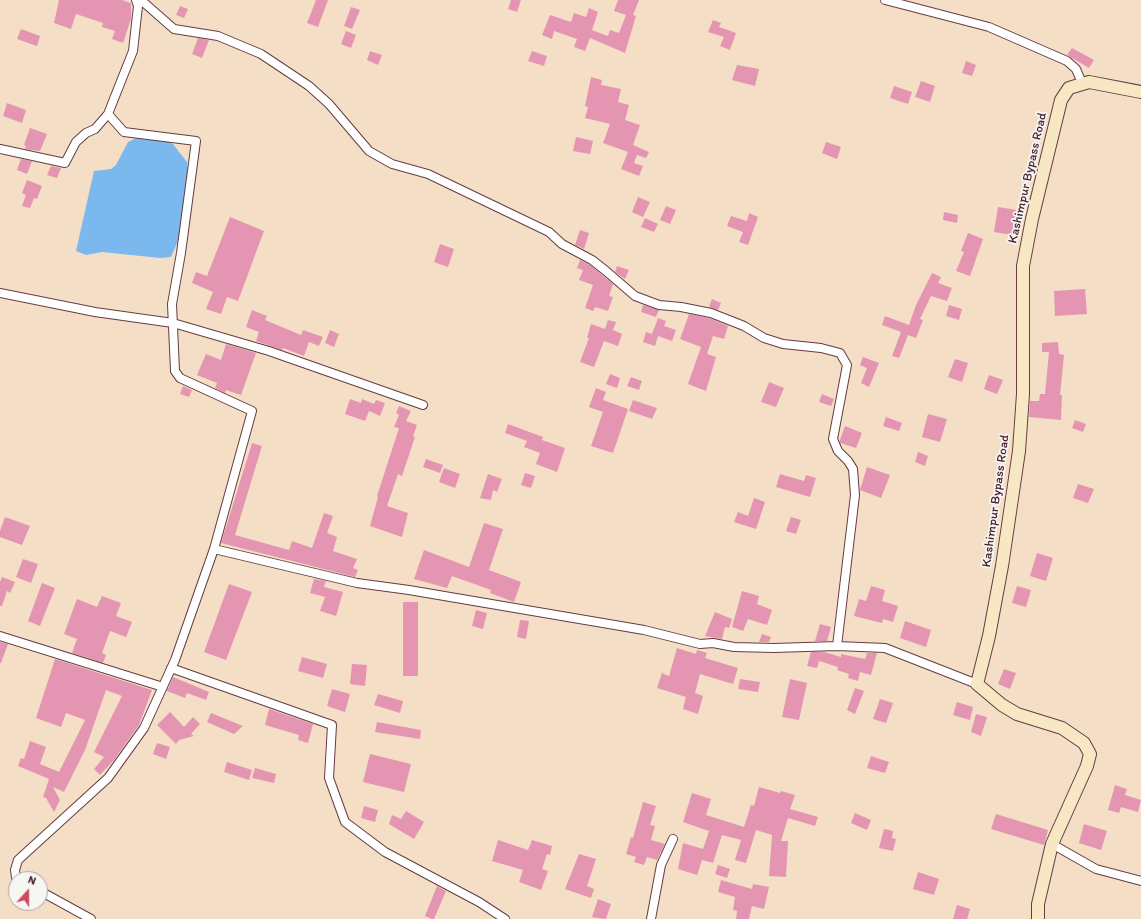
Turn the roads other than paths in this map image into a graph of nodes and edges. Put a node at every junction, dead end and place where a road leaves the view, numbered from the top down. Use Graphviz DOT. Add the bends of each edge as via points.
graph roads {
  1 [pos="136,0"];
  2 [pos="141,0"];
  3 [pos="885,0"];
  4 [pos="1086,83"];
  5 [pos="1141,92"];
  6 [pos="108,114"];
  7 [pos="0,149"];
  8 [pos="0,293"];
  9 [pos="173,323"];
  10 [pos="423,405"];
  11 [pos="214,549"];
  12 [pos="0,636"];
  13 [pos="836,646"];
  14 [pos="172,668"];
  15 [pos="977,684"];
  16 [pos="163,687"];
  17 [pos="673,839"];
  18 [pos="1052,844"];
  19 [pos="15,871"];
  20 [pos="1141,881"];
  21 [pos="48,895"];
  22 [pos="91,919"];
  23 [pos="505,919"];
  24 [pos="651,919"];
  25 [pos="1038,919"];
  1 -- 6 [label="street" via="138,6 133,51"];
  2 -- 13 [label="street" via="174,29 218,36 261,54 309,86 369,151 392,164 428,174 549,232 562,244 602,267 635,296 659,305 681,306 711,313 744,326 764,338 783,344 821,348 840,354 847,365 833,439 838,451 853,469 855,495"];
  3 -- 4 [label="street" via="989,27 1067,62"];
  4 -- 5 [label="main road"];
  4 -- 15 [label="main road, Kashimpur Bypass Road" via="1069,88 1061,100 1026,249 1022,289 1023,394 1019,450 1002,566"];
  6 -- 7 [label="street" via="76,142 65,163"];
  6 -- 9 [label="street" via="124,132 196,140 172,304"];
  8 -- 9 [label="street" via="95,312"];
  9 -- 10 [label="street" via="269,352"];
  9 -- 11 [label="street" via="175,371 180,378 252,410"];
  11 -- 13 [label="street" via="357,583 637,628 700,644 774,648"];
  11 -- 14 [label="street"];
  12 -- 16 [label="street"];
  13 -- 15 [label="street" via="885,648"];
  14 -- 16 [label="street"];
  14 -- 23 [label="street" via="332,725 329,778 345,822 385,852 479,902"];
  15 -- 18 [label="main road" via="1002,706 1017,714 1062,728 1084,743 1090,754"];
  16 -- 19 [label="street" via="144,728 108,778 18,860"];
  17 -- 24 [label="street" via="661,865"];
  18 -- 20 [label="street" via="1096,869"];
  18 -- 25 [label="main road" via="1038,904"];
  21 -- 22 [label="street"];
}
